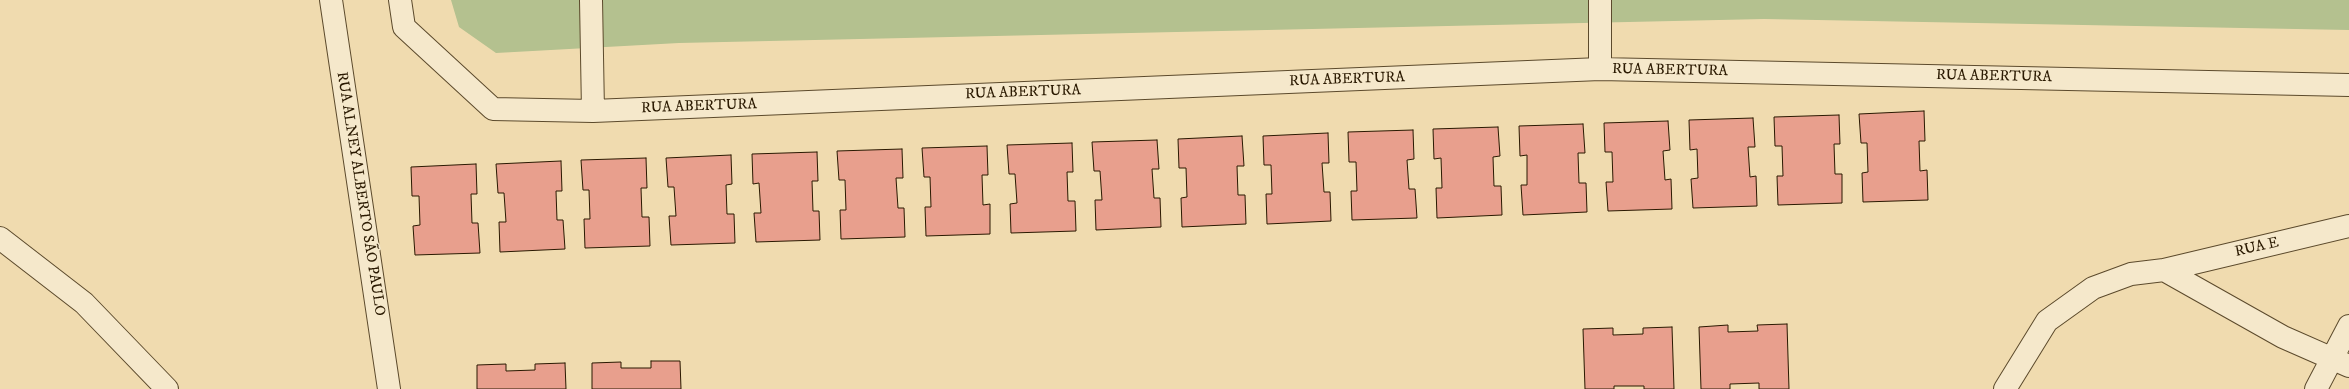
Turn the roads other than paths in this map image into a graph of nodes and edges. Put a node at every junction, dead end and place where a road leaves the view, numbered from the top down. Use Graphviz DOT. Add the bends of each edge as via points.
graph roads {
  1 [pos="331,0"];
  2 [pos="400,0"];
  3 [pos="591,0"];
  4 [pos="1600,0"];
  5 [pos="1600,69"];
  6 [pos="2349,85"];
  7 [pos="593,111"];
  8 [pos="2349,226"];
  9 [pos="0,238"];
  10 [pos="2164,270"];
  11 [pos="2349,326"];
  12 [pos="2341,362"];
  13 [pos="167,389"];
  14 [pos="389,389"];
  15 [pos="2005,389"];
  16 [pos="2316,389"];
  1 -- 14 [label="street, RUA ALNEY ALBERTO SÃO PAULO"];
  2 -- 7 [label="street, RUA ABERTURA" via="404,27 493,109"];
  3 -- 7 [label="street"];
  4 -- 5 [label="street"];
  5 -- 6 [label="street, RUA ABERTURA"];
  5 -- 7 [label="street, RUA ABERTURA"];
  8 -- 10 [label="street, RUA E"];
  9 -- 13 [label="street" via="84,303"];
  10 -- 12 [label="street" via="2283,337"];
  10 -- 15 [label="street, RUA E" via="2131,274 2093,288 2047,322"];
  11 -- 12 [label="street"];
  12 -- 16 [label="street"];
}
